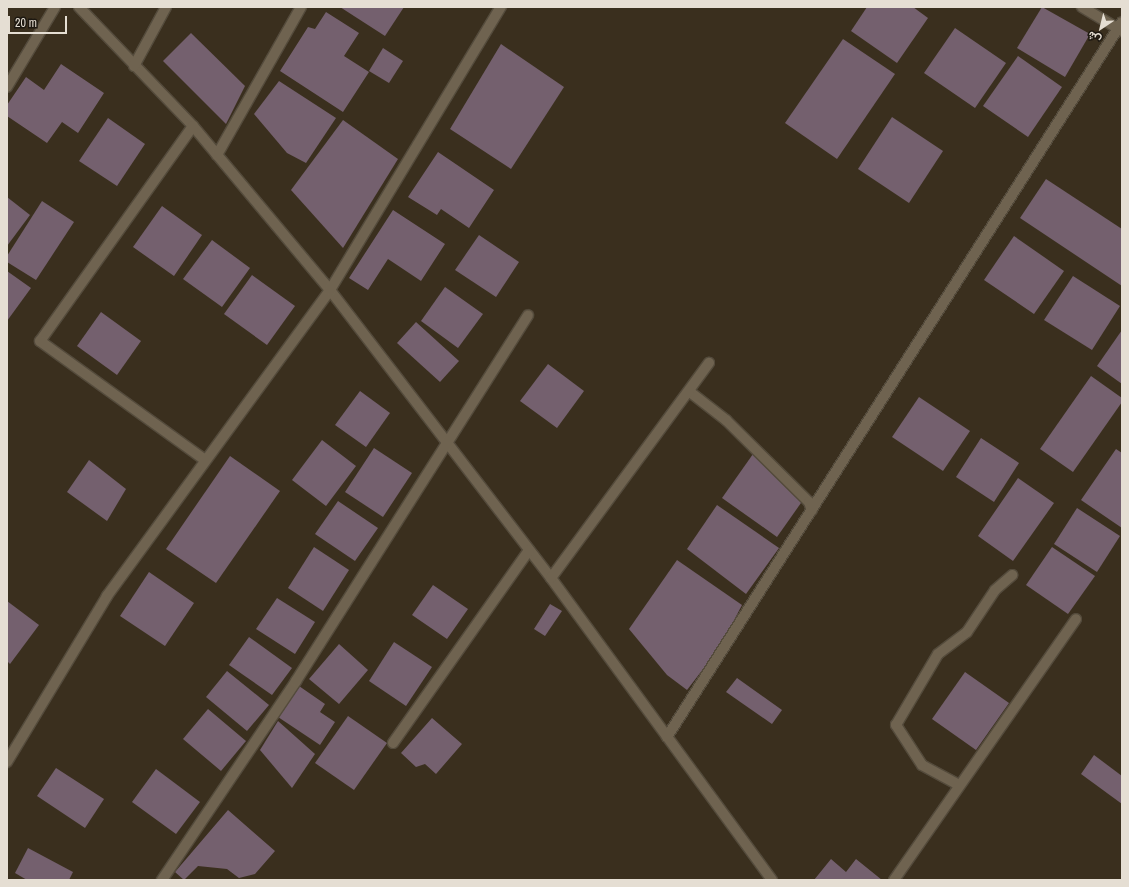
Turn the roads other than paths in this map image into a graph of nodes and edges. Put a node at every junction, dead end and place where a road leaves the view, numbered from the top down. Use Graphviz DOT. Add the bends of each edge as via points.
graph roads {
  1 [pos="55,7"];
  2 [pos="79,7"];
  3 [pos="166,7"];
  4 [pos="301,7"];
  5 [pos="501,7"];
  6 [pos="1082,7"];
  7 [pos="1120,27"];
  8 [pos="134,66"];
  9 [pos="7,87"];
  10 [pos="193,126"];
  11 [pos="217,155"];
  12 [pos="330,290"];
  13 [pos="528,315"];
  14 [pos="709,363"];
  15 [pos="690,392"];
  16 [pos="445,441"];
  17 [pos="205,460"];
  18 [pos="812,511"];
  19 [pos="529,550"];
  20 [pos="1012,575"];
  21 [pos="551,578"];
  22 [pos="1076,619"];
  23 [pos="667,737"];
  24 [pos="394,743"];
  25 [pos="7,762"];
  26 [pos="960,786"];
  27 [pos="162,880"];
  28 [pos="772,880"];
  29 [pos="894,880"];
  1 -- 9 [label="street"];
  2 -- 8 [label="street"];
  3 -- 8 [label="street"];
  4 -- 11 [label="street"];
  5 -- 12 [label="street"];
  6 -- 7 [label="street"];
  7 -- 18 [label="street"];
  8 -- 10 [label="street"];
  10 -- 11 [label="street"];
  10 -- 17 [label="street" via="40,341"];
  11 -- 12 [label="street"];
  12 -- 16 [label="street"];
  12 -- 17 [label="street"];
  13 -- 16 [label="street"];
  14 -- 15 [label="street"];
  15 -- 18 [label="street" via="726,420 809,502"];
  15 -- 21 [label="street"];
  16 -- 19 [label="street"];
  16 -- 27 [label="street" via="296,681"];
  17 -- 25 [label="street" via="107,596"];
  18 -- 23 [label="street"];
  19 -- 21 [label="street"];
  19 -- 24 [label="street"];
  20 -- 26 [label="street" via="995,590 967,632 938,654 896,725 922,765"];
  21 -- 23 [label="street"];
  22 -- 26 [label="street"];
  23 -- 28 [label="street"];
  26 -- 29 [label="street"];
}
